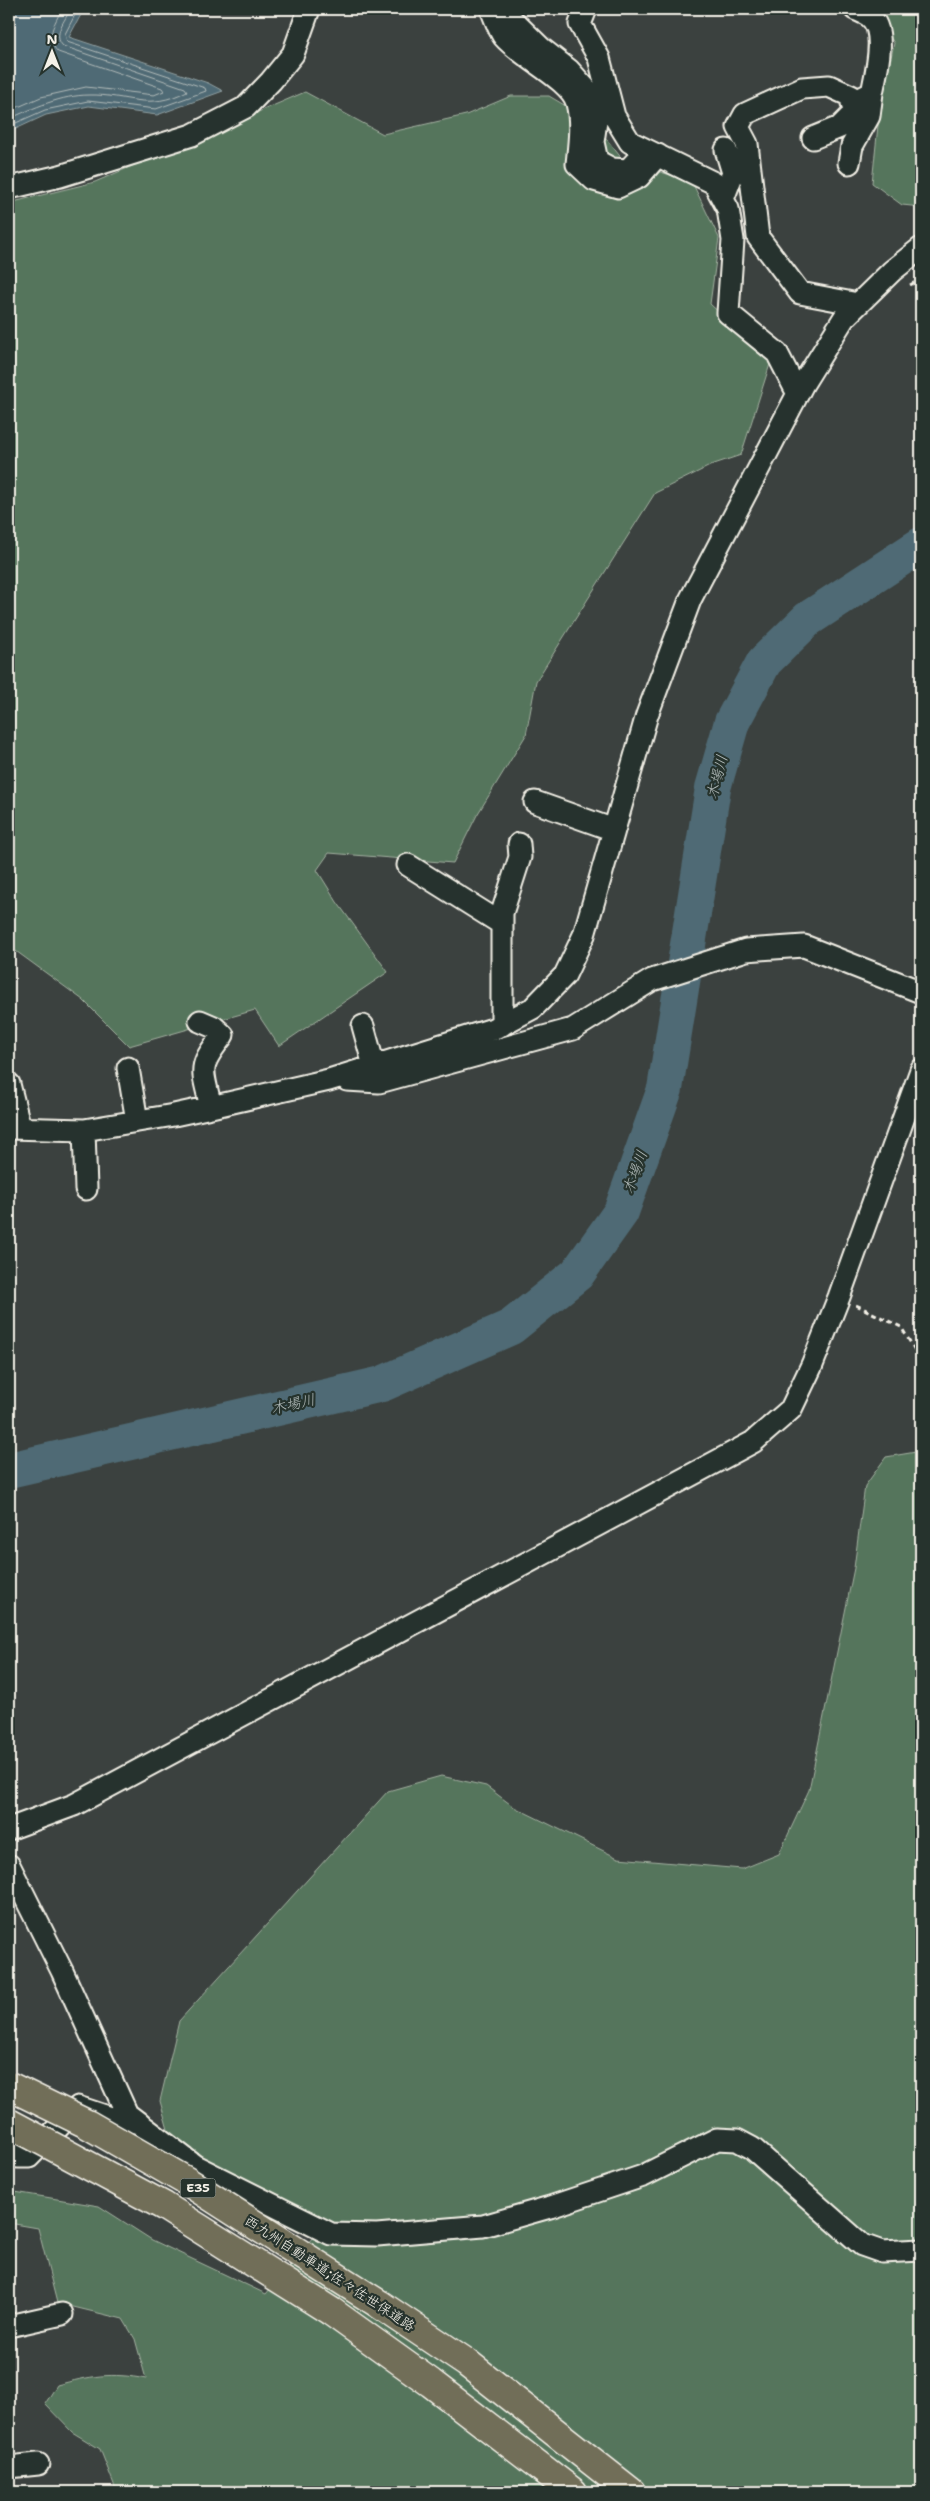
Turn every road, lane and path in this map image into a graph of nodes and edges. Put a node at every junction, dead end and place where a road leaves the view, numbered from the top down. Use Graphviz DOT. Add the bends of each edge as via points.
graph roads {
  1 [pos="309,9"];
  2 [pos="491,9"];
  3 [pos="501,9"];
  4 [pos="586,9"];
  5 [pos="855,9"];
  6 [pos="872,92"];
  7 [pos="852,103"];
  8 [pos="813,138"];
  9 [pos="726,150"];
  10 [pos="652,152"];
  11 [pos="849,162"];
  12 [pos="9,188"];
  13 [pos="754,202"];
  14 [pos="726,204"];
  15 [pos="921,248"];
  16 [pos="858,304"];
  17 [pos="798,394"];
  18 [pos="535,802"];
  19 [pos="614,830"];
  20 [pos="518,844"];
  21 [pos="408,865"];
  22 [pos="502,924"];
  23 [pos="921,992"];
  24 [pos="200,1021"];
  25 [pos="502,1024"];
  26 [pos="363,1026"];
  27 [pos="374,1066"];
  28 [pos="128,1068"];
  29 [pos="921,1070"];
  30 [pos="329,1080"];
  31 [pos="9,1084"];
  32 [pos="211,1107"];
  33 [pos="137,1121"];
  34 [pos="14,1128"];
  35 [pos="84,1130"];
  36 [pos="86,1189"];
  37 [pos="840,1297"];
  38 [pos="921,1360"];
  39 [pos="9,1829"];
  40 [pos="9,1865"];
  41 [pos="9,2086"];
  42 [pos="9,2123"];
  43 [pos="140,2123"];
  44 [pos="9,2152"];
  45 [pos="921,2250"];
  46 [pos="62,2314"];
  47 [pos="9,2326"];
  48 [pos="38,2464"];
  49 [pos="9,2467"];
  50 [pos="573,2492"];
  51 [pos="631,2492"];
  1 -- 12 [label="street" via="293,54 246,107 192,136"];
  2 -- 10 [label="street" via="503,36 528,58 555,74 577,101 580,132 577,164 594,180 618,187 639,177"];
  3 -- 10 [label="street" via="569,70 586,90 596,114 593,142 597,161 612,169 628,170"];
  4 -- 10 [label="street" via="580,24 599,58 614,116 630,142"];
  5 -- 6 [label="street" via="870,16 880,35"];
  6 -- 7 [label="street"];
  6 -- 11 [label="street" via="869,116 852,146"];
  7 -- 8 [label="street" via="854,113 840,126"];
  7 -- 13 [label="street" via="851,96 829,86 802,88 745,114 738,126 747,144"];
  9 -- 14 [label="street" via="733,173"];
  10 -- 14 [label="street" via="714,183"];
  13 -- 14 [label="street"];
  13 -- 16 [label="street" via="758,237 800,293"];
  14 -- 17 [label="street" via="733,240 728,314 777,353"];
  15 -- 16 [label="street"];
  16 -- 17 [label="street" via="844,318"];
  17 -- 19 [label="street" via="690,600 647,715"];
  18 -- 19 [label="street"];
  19 -- 25 [label="street" via="584,935 565,975 533,1008"];
  20 -- 22 [label="street" via="520,857 502,913"];
  21 -- 22 [label="street"];
  22 -- 25 [label="street"];
  23 -- 30 [label="street" via="804,946 746,950 652,980 573,1029 379,1082"];
  24 -- 32 [label="street" via="223,1035 209,1052 202,1069"];
  25 -- 27 [label="street" via="493,1030"];
  26 -- 27 [label="street"];
  27 -- 30 [label="street"];
  28 -- 33 [label="street"];
  29 -- 37 [label="street"];
  30 -- 32 [label="street"];
  31 -- 34 [label="street"];
  32 -- 33 [label="street"];
  33 -- 35 [label="street"];
  34 -- 35 [label="street"];
  35 -- 36 [label="street"];
  37 -- 38 [label="path" via="901,1327"];
  37 -- 39 [label="street" via="791,1409 753,1442 74,1805"];
  40 -- 43 [label="street" via="62,1971 127,2114"];
  41 -- 51 [label="highway, 西九州自動車道;佐々佐世保道路 / E35, bridge" via="87,2124 188,2182 379,2304 467,2364"];
  42 -- 50 [label="highway, E35, bridge" via="164,2206 332,2312"];
  43 -- 44 [label="street" via="78,2107 29,2157 18,2157"];
  43 -- 45 [label="street" via="195,2166 331,2234 377,2235 483,2226 643,2176 717,2138 737,2140 752,2148 862,2245 882,2252"];
  46 -- 47 [label="street"];
  48 -- 49 [label="street"];
}
